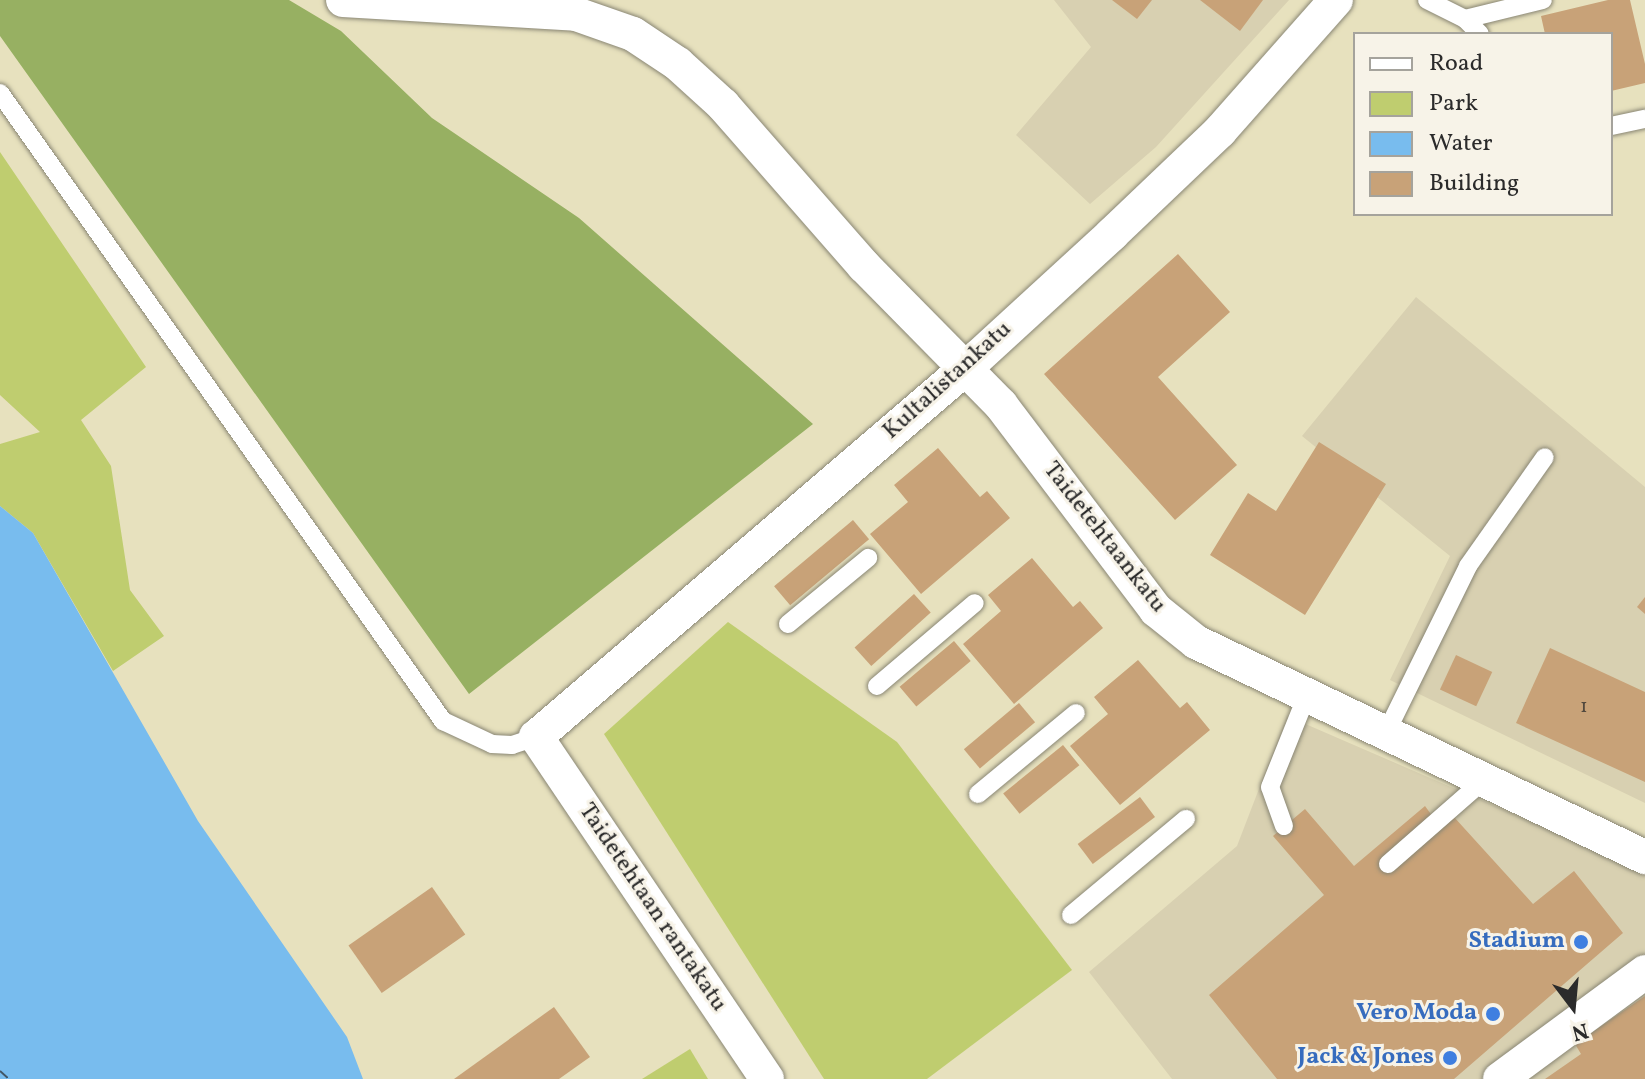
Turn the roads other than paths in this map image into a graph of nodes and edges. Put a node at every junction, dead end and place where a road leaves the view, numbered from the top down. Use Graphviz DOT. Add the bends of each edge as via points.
graph roads {
  1 [pos="343,0"];
  2 [pos="1336,0"];
  3 [pos="1427,0"];
  4 [pos="1543,0"];
  5 [pos="1465,19"];
  6 [pos="1478,32"];
  7 [pos="0,93"];
  8 [pos="1645,119"];
  9 [pos="1613,126"];
  10 [pos="966,368"];
  11 [pos="1545,457"];
  12 [pos="868,558"];
  13 [pos="975,603"];
  14 [pos="788,624"];
  15 [pos="877,686"];
  16 [pos="1307,695"];
  17 [pos="1076,713"];
  18 [pos="1386,733"];
  19 [pos="536,737"];
  20 [pos="1484,780"];
  21 [pos="978,794"];
  22 [pos="1186,819"];
  23 [pos="1284,826"];
  24 [pos="1645,857"];
  25 [pos="1388,864"];
  26 [pos="1071,915"];
  27 [pos="1645,972"];
  28 [pos="767,1079"];
  29 [pos="1500,1079"];
  1 -- 10 [label="street, Taidetehtaankatu" via="576,14 633,34 678,64 723,105 864,266"];
  2 -- 10 [label="street, Kultalistankatu" via="1220,131"];
  3 -- 5 [label="lane"];
  4 -- 5 [label="lane"];
  5 -- 6 [label="lane"];
  7 -- 19 [label="lane" via="443,721 492,744 512,745"];
  8 -- 9 [label="lane"];
  10 -- 16 [label="street, Taidetehtaankatu" via="1156,610 1196,642"];
  10 -- 19 [label="street, Kultalistankatu"];
  11 -- 18 [label="lane" via="1468,566"];
  12 -- 14 [label="lane"];
  13 -- 15 [label="lane"];
  16 -- 18 [label="street, Taidetehtaankatu"];
  16 -- 23 [label="lane" via="1270,787"];
  17 -- 21 [label="lane"];
  18 -- 20 [label="street, Taidetehtaankatu"];
  19 -- 28 [label="street, Taidetehtaan rantakatu"];
  20 -- 24 [label="street, Taidetehtaankatu"];
  20 -- 25 [label="lane"];
  22 -- 26 [label="lane"];
  27 -- 29 [label="street"];
}
